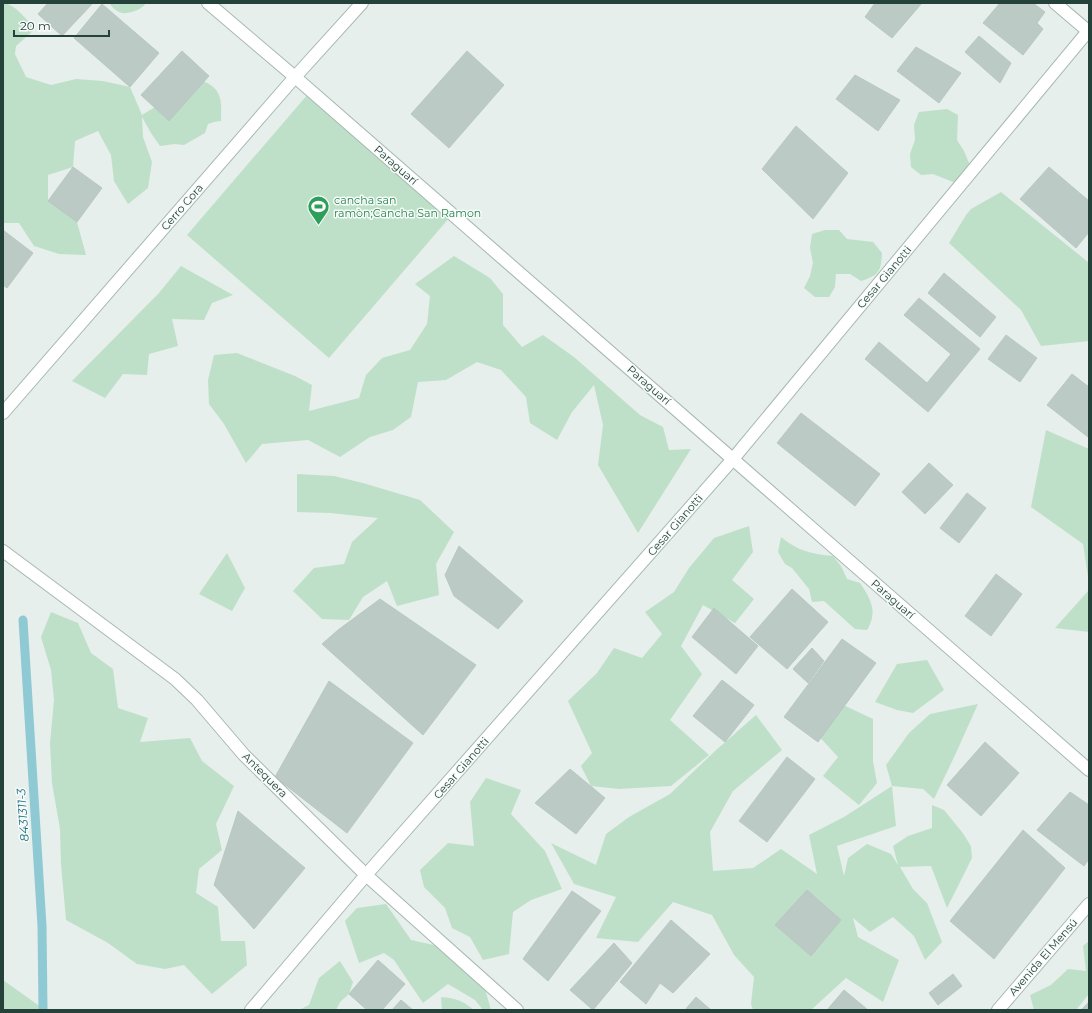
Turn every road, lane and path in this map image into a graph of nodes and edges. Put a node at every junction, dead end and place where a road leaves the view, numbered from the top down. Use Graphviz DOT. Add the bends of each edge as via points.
graph roads {
  1 [pos="208,3"];
  2 [pos="362,3"];
  3 [pos="1055,3"];
  4 [pos="1089,31"];
  5 [pos="295,77"];
  6 [pos="3,413"];
  7 [pos="733,459"];
  8 [pos="3,552"];
  9 [pos="1089,770"];
  10 [pos="366,875"];
  11 [pos="1089,904"];
  12 [pos="251,1010"];
  13 [pos="517,1010"];
  14 [pos="998,1010"];
  1 -- 5 [label="street, Paraguarí"];
  2 -- 5 [label="street, Cerro Cora"];
  3 -- 4 [label="street"];
  4 -- 7 [label="street, Cesar Gianotti"];
  5 -- 6 [label="street, Cerro Cora"];
  5 -- 7 [label="street, Paraguarí"];
  7 -- 9 [label="street, Paraguarí"];
  7 -- 10 [label="street, Cesar Gianotti"];
  8 -- 10 [label="street, Antequera" via="175,679 197,700 244,755"];
  10 -- 12 [label="street, Cesar Gianotti"];
  10 -- 13 [label="street, Antequera"];
  11 -- 14 [label="street, Avenida El Mensú"];
}
